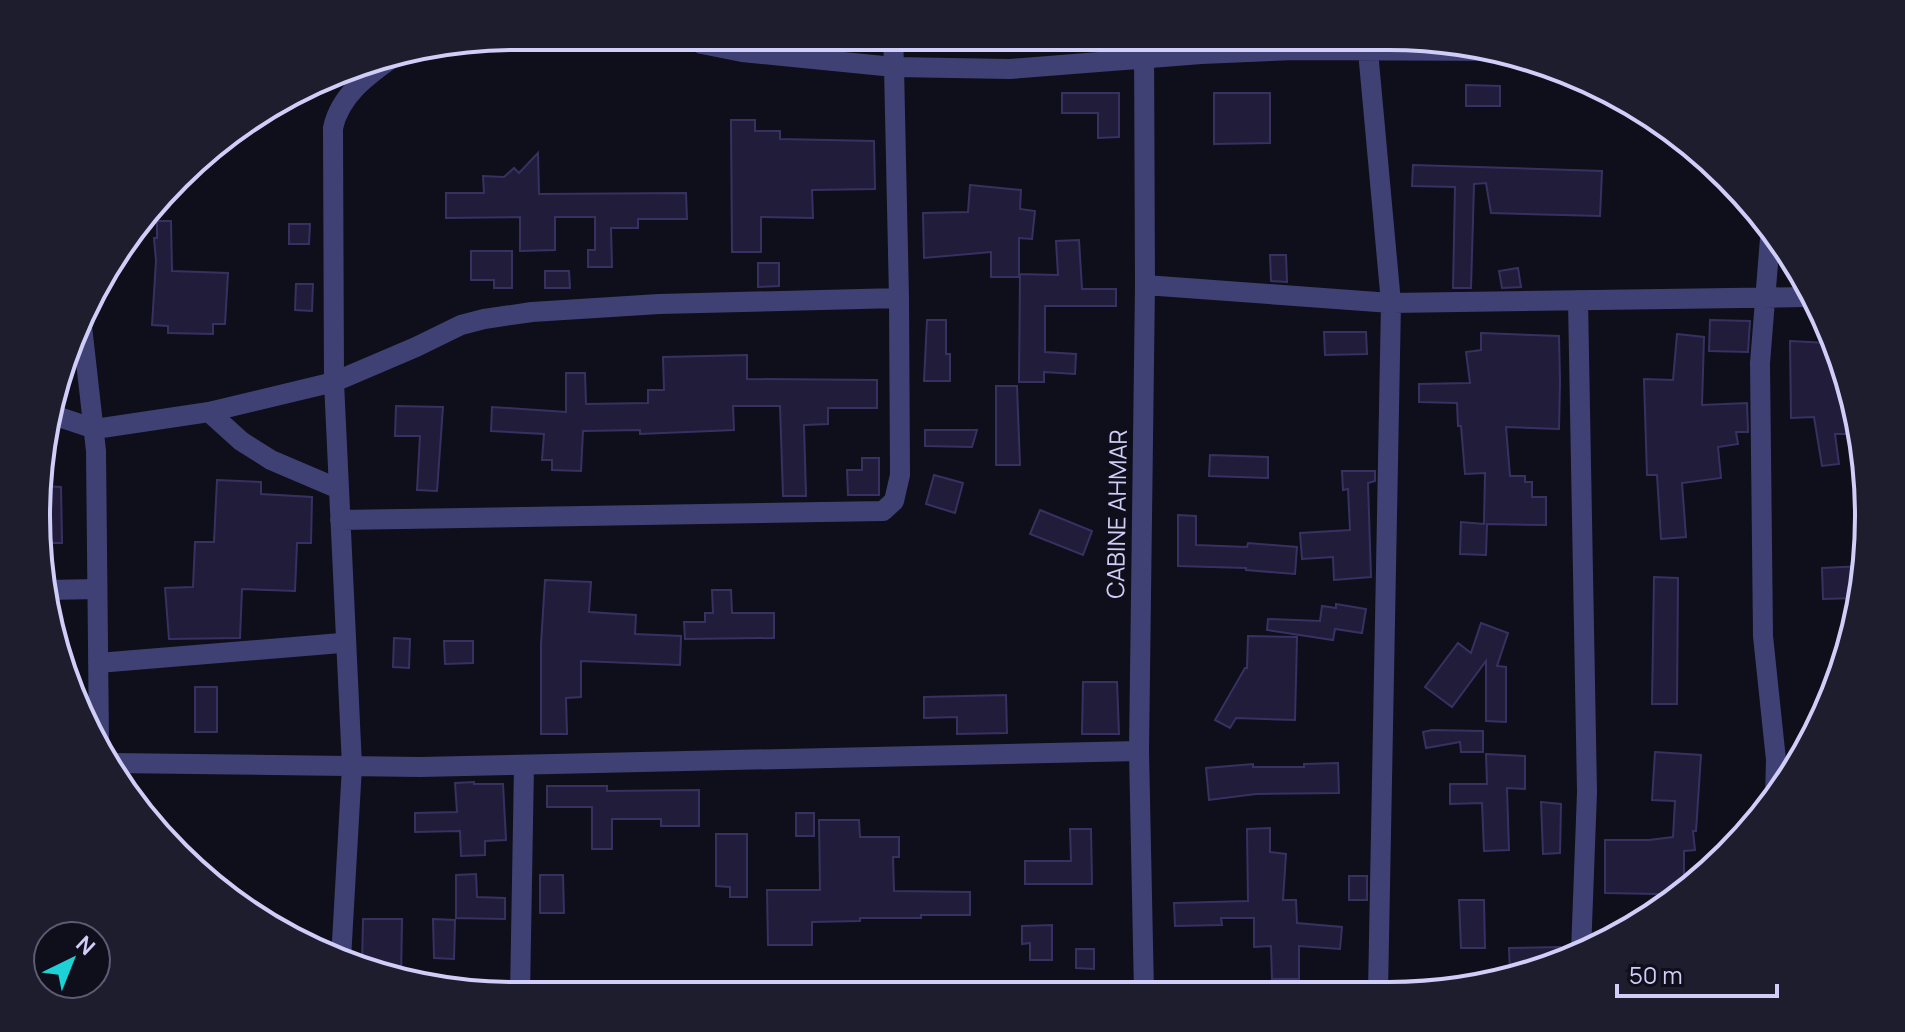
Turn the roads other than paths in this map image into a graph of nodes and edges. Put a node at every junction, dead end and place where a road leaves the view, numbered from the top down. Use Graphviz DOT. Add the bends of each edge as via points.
graph roads {
  1 [pos="732,50"];
  2 [pos="893,50"];
  3 [pos="1143,50"];
  4 [pos="1368,51"];
  5 [pos="1419,51"];
  6 [pos="1143,60"];
  7 [pos="894,67"];
  8 [pos="369,74"];
  9 [pos="1769,247"];
  10 [pos="1145,285"];
  11 [pos="1765,297"];
  12 [pos="1800,297"];
  13 [pos="899,298"];
  14 [pos="1578,300"];
  15 [pos="1391,303"];
  16 [pos="84,341"];
  17 [pos="334,382"];
  18 [pos="209,412"];
  19 [pos="61,418"];
  20 [pos="95,429"];
  21 [pos="339,489"];
  22 [pos="340,520"];
  23 [pos="97,589"];
  24 [pos="56,590"];
  25 [pos="341,643"];
  26 [pos="98,663"];
  27 [pos="99,723"];
  28 [pos="1139,751"];
  29 [pos="121,763"];
  30 [pos="524,765"];
  31 [pos="352,766"];
  32 [pos="1776,776"];
  33 [pos="1581,940"];
  34 [pos="342,948"];
  35 [pos="520,982"];
  36 [pos="1144,982"];
  37 [pos="1378,982"];
  1 -- 7 [label="street"];
  2 -- 7 [label="street"];
  3 -- 6 [label="street, CABINE AHMAR"];
  4 -- 5 [label="street"];
  4 -- 6 [label="street" via="1257,51"];
  4 -- 15 [label="street"];
  6 -- 7 [label="street" via="1010,69"];
  6 -- 10 [label="street, CABINE AHMAR"];
  7 -- 13 [label="street"];
  8 -- 17 [label="street" via="336,113 333,128"];
  9 -- 11 [label="street"];
  10 -- 15 [label="street"];
  10 -- 28 [label="street, CABINE AHMAR"];
  11 -- 12 [label="street"];
  11 -- 14 [label="street"];
  11 -- 32 [label="street" via="1760,363 1763,636"];
  13 -- 17 [label="street" via="659,304 484,319"];
  13 -- 22 [label="street" via="900,475 894,501 883,511"];
  14 -- 15 [label="street"];
  14 -- 33 [label="street" via="1587,792"];
  15 -- 37 [label="street"];
  16 -- 20 [label="street"];
  17 -- 18 [label="street"];
  17 -- 21 [label="street"];
  18 -- 20 [label="street"];
  18 -- 21 [label="street" via="271,460"];
  19 -- 20 [label="street"];
  20 -- 23 [label="street"];
  21 -- 22 [label="street"];
  22 -- 31 [label="street"];
  23 -- 24 [label="street"];
  23 -- 26 [label="street"];
  25 -- 26 [label="street"];
  26 -- 27 [label="street"];
  28 -- 30 [label="street"];
  28 -- 36 [label="street, CABINE AHMAR"];
  29 -- 31 [label="street"];
  30 -- 31 [label="street"];
  30 -- 35 [label="street"];
  31 -- 34 [label="street"];
}
